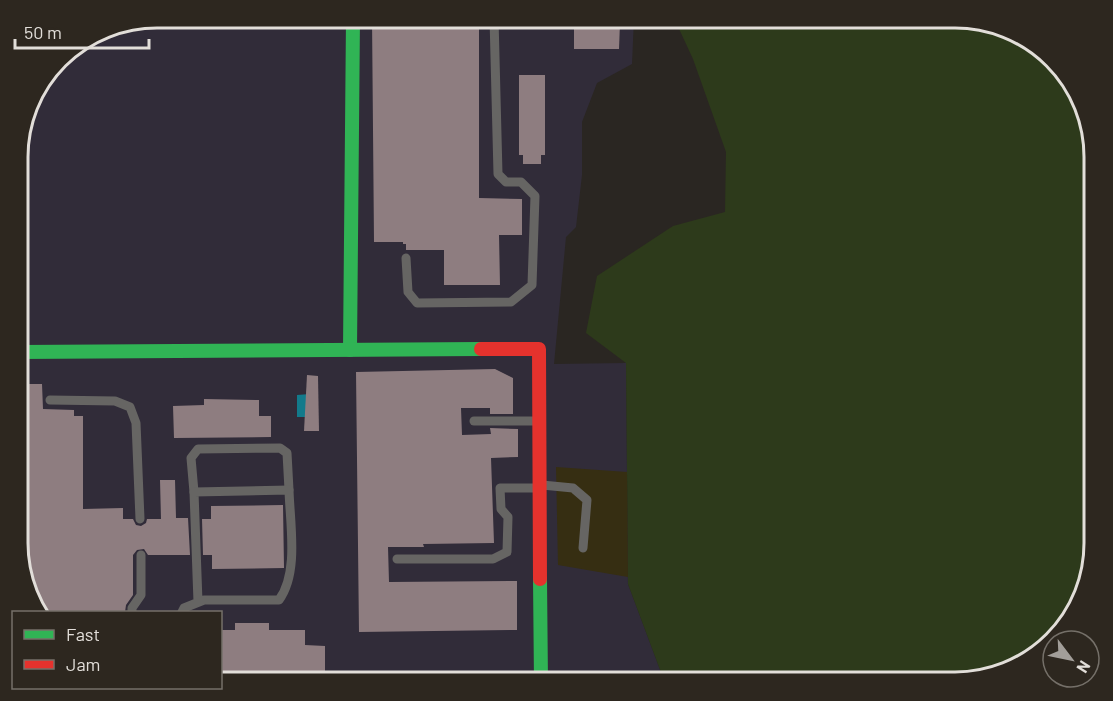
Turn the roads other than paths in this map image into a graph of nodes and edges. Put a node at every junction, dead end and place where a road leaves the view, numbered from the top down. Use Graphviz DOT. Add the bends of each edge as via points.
graph roads {
  1 [pos="353,28"];
  2 [pos="494,28"];
  3 [pos="406,258"];
  4 [pos="350,350"];
  5 [pos="28,352"];
  6 [pos="50,400"];
  7 [pos="474,421"];
  8 [pos="539,422"];
  9 [pos="540,487"];
  10 [pos="289,490"];
  11 [pos="194,492"];
  12 [pos="140,519"];
  13 [pos="583,548"];
  14 [pos="141,555"];
  15 [pos="397,559"];
  16 [pos="198,602"];
  17 [pos="132,611"];
  18 [pos="182,611"];
  19 [pos="541,672"];
  1 -- 4 [label="street"];
  2 -- 3 [label="lane" via="498,174 506,182 521,182 535,196 532,285 511,302 417,303 408,292"];
  4 -- 5 [label="street"];
  4 -- 8 [label="street" via="539,349"];
  6 -- 12 [label="lane" via="115,401 130,407 136,423"];
  7 -- 8 [label="lane"];
  8 -- 9 [label="street"];
  9 -- 13 [label="lane" via="573,488 587,500"];
  9 -- 15 [label="lane" via="500,488 501,509 508,517 507,552 493,559"];
  9 -- 19 [label="street"];
  10 -- 11 [label="lane"];
  10 -- 11 [label="lane" via="287,453 280,448 198,449 191,458"];
  10 -- 16 [label="lane" via="291,568 287,590 279,600"];
  11 -- 16 [label="lane"];
  14 -- 17 [label="lane" via="141,595"];
  16 -- 18 [label="lane"];
}
